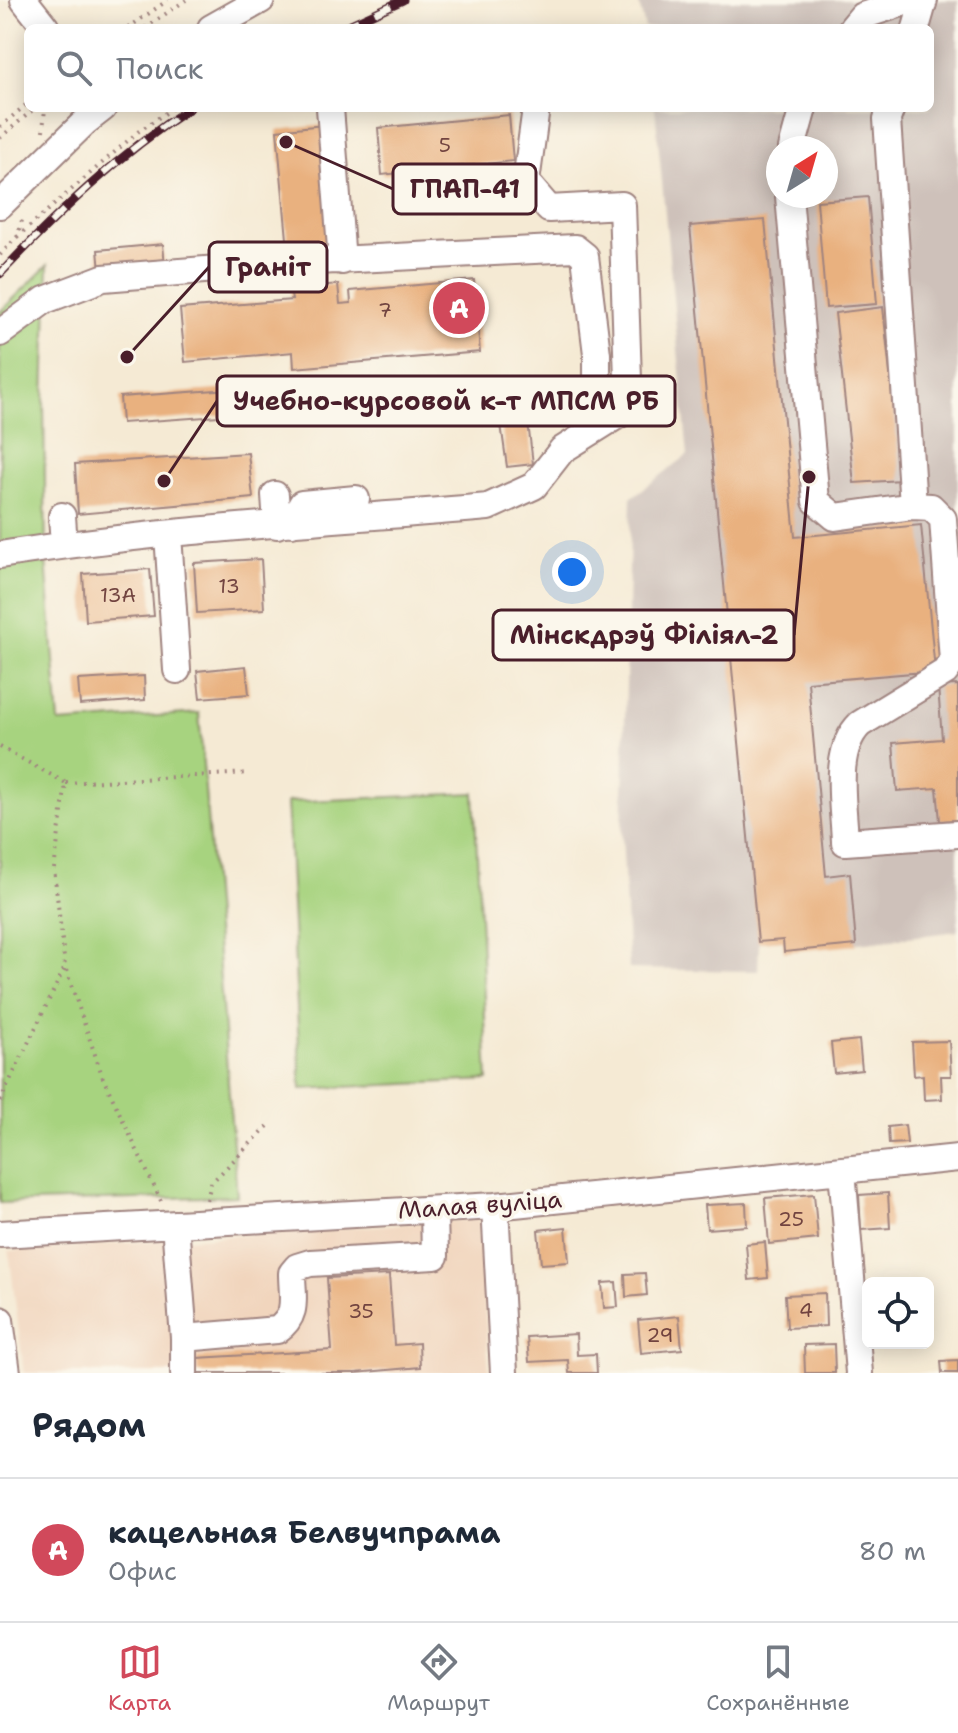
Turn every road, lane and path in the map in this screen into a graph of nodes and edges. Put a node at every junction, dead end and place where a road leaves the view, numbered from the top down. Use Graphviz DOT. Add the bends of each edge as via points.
graph roads {
  1 [pos="24,0"];
  2 [pos="168,0"];
  3 [pos="186,0"];
  4 [pos="261,0"];
  5 [pos="911,0"];
  6 [pos="924,0"];
  7 [pos="43,24"];
  8 [pos="134,24"];
  9 [pos="151,24"];
  10 [pos="218,24"];
  11 [pos="855,24"];
  12 [pos="917,24"];
  13 [pos="24,106"];
  14 [pos="30,112"];
  15 [pos="98,112"];
  16 [pos="167,112"];
  17 [pos="330,112"];
  18 [pos="535,112"];
  19 [pos="802,112"];
  20 [pos="890,112"];
  21 [pos="0,127"];
  22 [pos="795,136"];
  23 [pos="0,138"];
  24 [pos="0,205"];
  25 [pos="790,208"];
  26 [pos="17,237"];
  27 [pos="322,261"];
  28 [pos="0,333"];
  29 [pos="597,394"];
  30 [pos="275,495"];
  31 [pos="356,499"];
  32 [pos="913,506"];
  33 [pos="62,516"];
  34 [pos="950,518"];
  35 [pos="284,524"];
  36 [pos="168,534"];
  37 [pos="64,545"];
  38 [pos="0,555"];
  39 [pos="177,670"];
  40 [pos="0,747"];
  41 [pos="249,773"];
  42 [pos="66,783"];
  43 [pos="958,834"];
  44 [pos="65,967"];
  45 [pos="0,1101"];
  46 [pos="268,1126"];
  47 [pos="958,1158"];
  48 [pos="842,1170"];
  49 [pos="211,1183"];
  50 [pos="495,1206"];
  51 [pos="434,1210"];
  52 [pos="170,1217"];
  53 [pos="0,1234"];
  54 [pos="0,1320"];
  55 [pos="184,1338"];
  56 [pos="7,1373"];
  57 [pos="184,1373"];
  58 [pos="504,1373"];
  59 [pos="859,1373"];
  1 -- 7 [label="street"];
  2 -- 8 [label="path"];
  3 -- 9 [label="path"];
  4 -- 10 [label="street"];
  5 -- 11 [label="street" via="862,16"];
  6 -- 12 [label="street"];
  13 -- 21 [label="path"];
  14 -- 23 [label="path"];
  15 -- 24 [label="street"];
  16 -- 26 [label="path"];
  17 -- 27 [label="street"];
  18 -- 35 [label="street" via="526,182 549,209 622,205 629,408 562,450 534,486 488,507"];
  19 -- 22 [label="street"];
  20 -- 32 [label="street"];
  25 -- 32 [label="street" via="816,501 835,517"];
  27 -- 28 [label="street" via="103,278 45,300"];
  27 -- 29 [label="street" via="575,248 585,256"];
  30 -- 35 [label="street"];
  31 -- 35 [label="street" via="302,504"];
  32 -- 34 [label="street" via="931,507"];
  33 -- 37 [label="street"];
  34 -- 43 [label="street" via="953,661 945,672 852,731 843,776 845,842"];
  35 -- 36 [label="street"];
  36 -- 37 [label="street"];
  36 -- 39 [label="street"];
  37 -- 38 [label="street"];
  40 -- 42 [label="path"];
  41 -- 42 [label="path"];
  42 -- 44 [label="path" via="54,869"];
  44 -- 45 [label="path"];
  44 -- 52 [label="path" via="103,1078"];
  46 -- 49 [label="path"];
  47 -- 48 [label="street, Малая вуліца"];
  48 -- 50 [label="street, Малая вуліца"];
  48 -- 59 [label="street"];
  50 -- 51 [label="street, Малая вуліца"];
  50 -- 58 [label="street"];
  51 -- 52 [label="street, Малая вуліца"];
  51 -- 55 [label="street" via="435,1256 297,1267 292,1273 292,1315 277,1330"];
  52 -- 53 [label="street, Малая вуліца"];
  52 -- 55 [label="street"];
  54 -- 56 [label="street"];
  55 -- 57 [label="street"];
}
